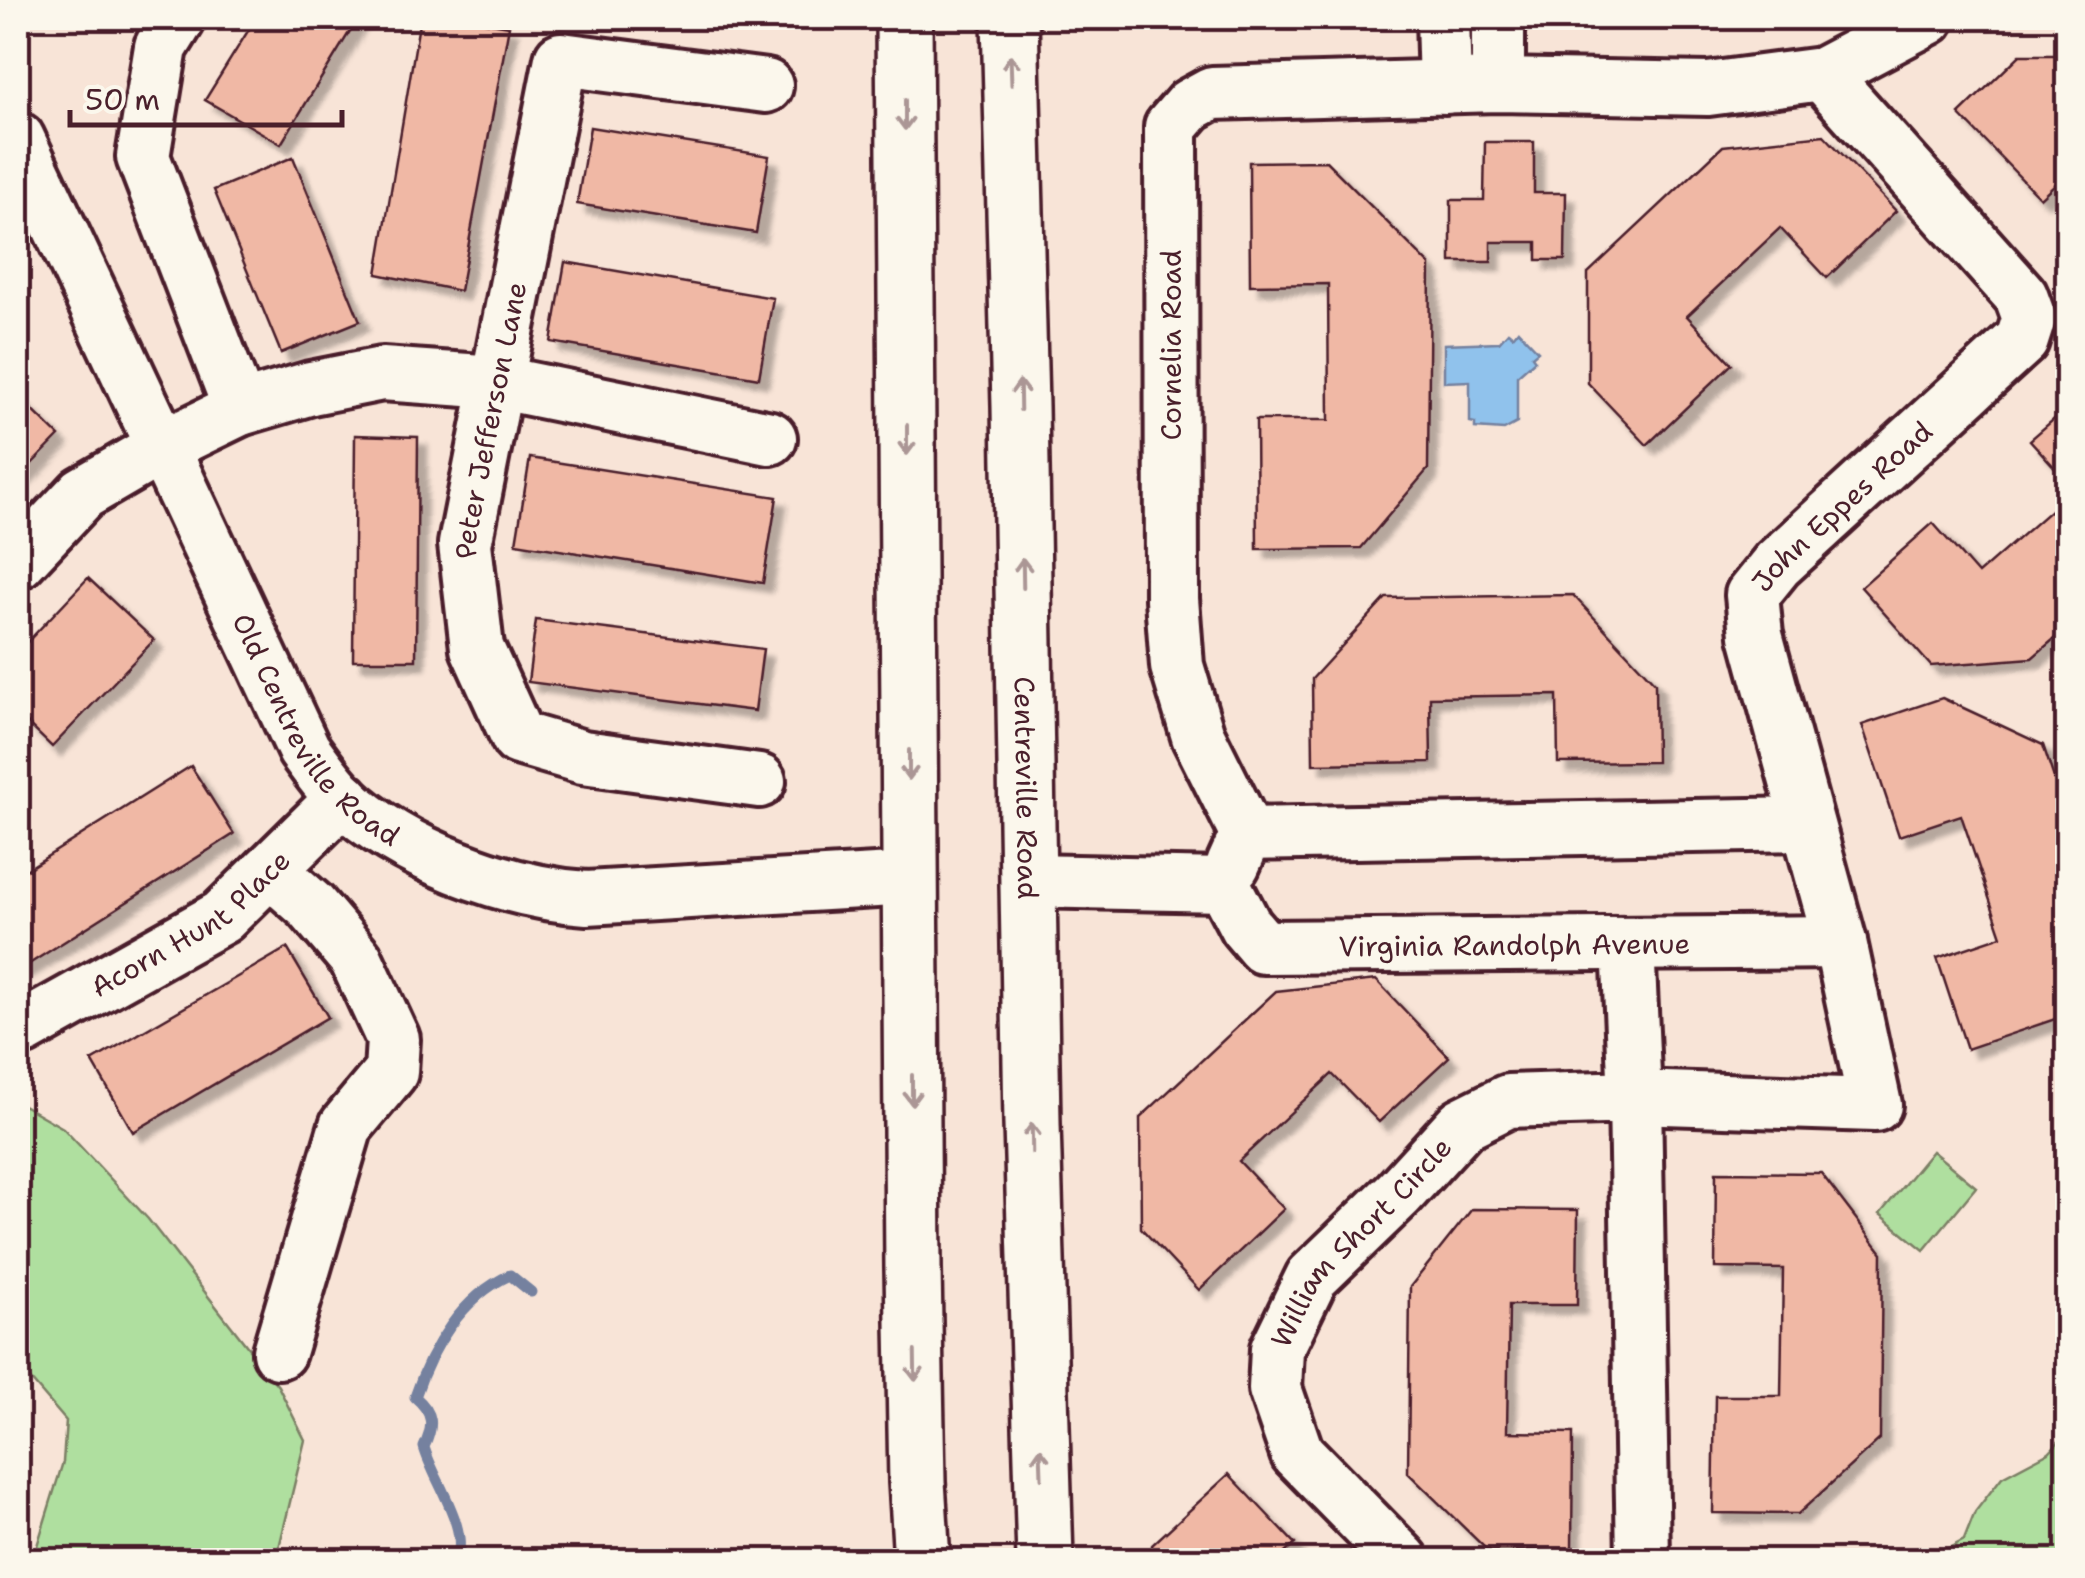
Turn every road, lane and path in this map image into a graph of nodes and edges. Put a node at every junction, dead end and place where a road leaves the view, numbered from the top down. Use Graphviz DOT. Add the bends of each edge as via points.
graph roads {
  1 [pos="179,18"];
  2 [pos="904,18"];
  3 [pos="1010,18"];
  4 [pos="1444,18"];
  5 [pos="1498,18"];
  6 [pos="1928,18"];
  7 [pos="1822,74"];
  8 [pos="1498,85"];
  9 [pos="766,86"];
  10 [pos="1445,86"];
  11 [pos="19,146"];
  12 [pos="496,382"];
  13 [pos="240,410"];
  14 [pos="770,438"];
  15 [pos="162,447"];
  16 [pos="18,562"];
  17 [pos="760,780"];
  18 [pos="343,798"];
  19 [pos="1808,824"];
  20 [pos="1248,834"];
  21 [pos="270,870"];
  22 [pos="910,880"];
  23 [pos="1028,881"];
  24 [pos="1224,885"];
  25 [pos="1840,942"];
  26 [pos="1628,944"];
  27 [pos="21,1025"];
  28 [pos="1634,1097"];
  29 [pos="1875,1104"];
  30 [pos="279,1352"];
  31 [pos="922,1560"];
  32 [pos="1045,1560"];
  33 [pos="1402,1560"];
  34 [pos="1643,1560"];
  1 -- 13 [label="street" via="161,46 143,158"];
  2 -- 22 [label="main road, one-way"];
  23 -- 3 [label="main road, Centreville Road, one-way"];
  4 -- 10 [label="street"];
  5 -- 8 [label="street"];
  6 -- 7 [label="street, Cornelia Road"];
  7 -- 8 [label="street, Cornelia Road" via="1708,89"];
  7 -- 19 [label="street, John Eppes Road" via="2022,296 2030,318 2022,340 1777,564 1752,595 1756,635"];
  8 -- 10 [label="street, Cornelia Road"];
  9 -- 12 [label="street, Peter Jefferson Lane" via="561,59"];
  10 -- 20 [label="street, Cornelia Road" via="1212,93 1190,105 1172,128 1177,666 1198,736"];
  11 -- 15 [label="street, Old Centreville Road"];
  12 -- 13 [label="street" via="382,374"];
  12 -- 14 [label="street"];
  12 -- 17 [label="street, Peter Jefferson Lane" via="466,544 477,648 518,738 583,757"];
  13 -- 15 [label="street"];
  15 -- 16 [label="street" via="83,493"];
  15 -- 18 [label="street, Old Centreville Road" via="304,750"];
  18 -- 21 [label="street, Acorn Hunt Place"];
  18 -- 22 [label="street, Old Centreville Road" via="448,863 552,896"];
  19 -- 20 [label="street"];
  19 -- 25 [label="street, John Eppes Road"];
  20 -- 24 [label="street"];
  21 -- 27 [label="street, Acorn Hunt Place" via="222,917"];
  21 -- 30 [label="street" via="356,958 393,1039 391,1072 346,1126"];
  22 -- 31 [label="main road, one-way"];
  23 -- 24 [label="street"];
  32 -- 23 [label="main road, Centreville Road, one-way"];
  24 -- 26 [label="street, Virginia Randolph Avenue" via="1263,948"];
  25 -- 26 [label="street, Virginia Randolph Avenue"];
  25 -- 29 [label="street, John Eppes Road"];
  26 -- 28 [label="street"];
  28 -- 29 [label="street, William Short Circle"];
  28 -- 33 [label="street, William Short Circle" via="1508,1101 1462,1124 1312,1277 1278,1349 1275,1389 1297,1453"];
  28 -- 34 [label="street"];
}
